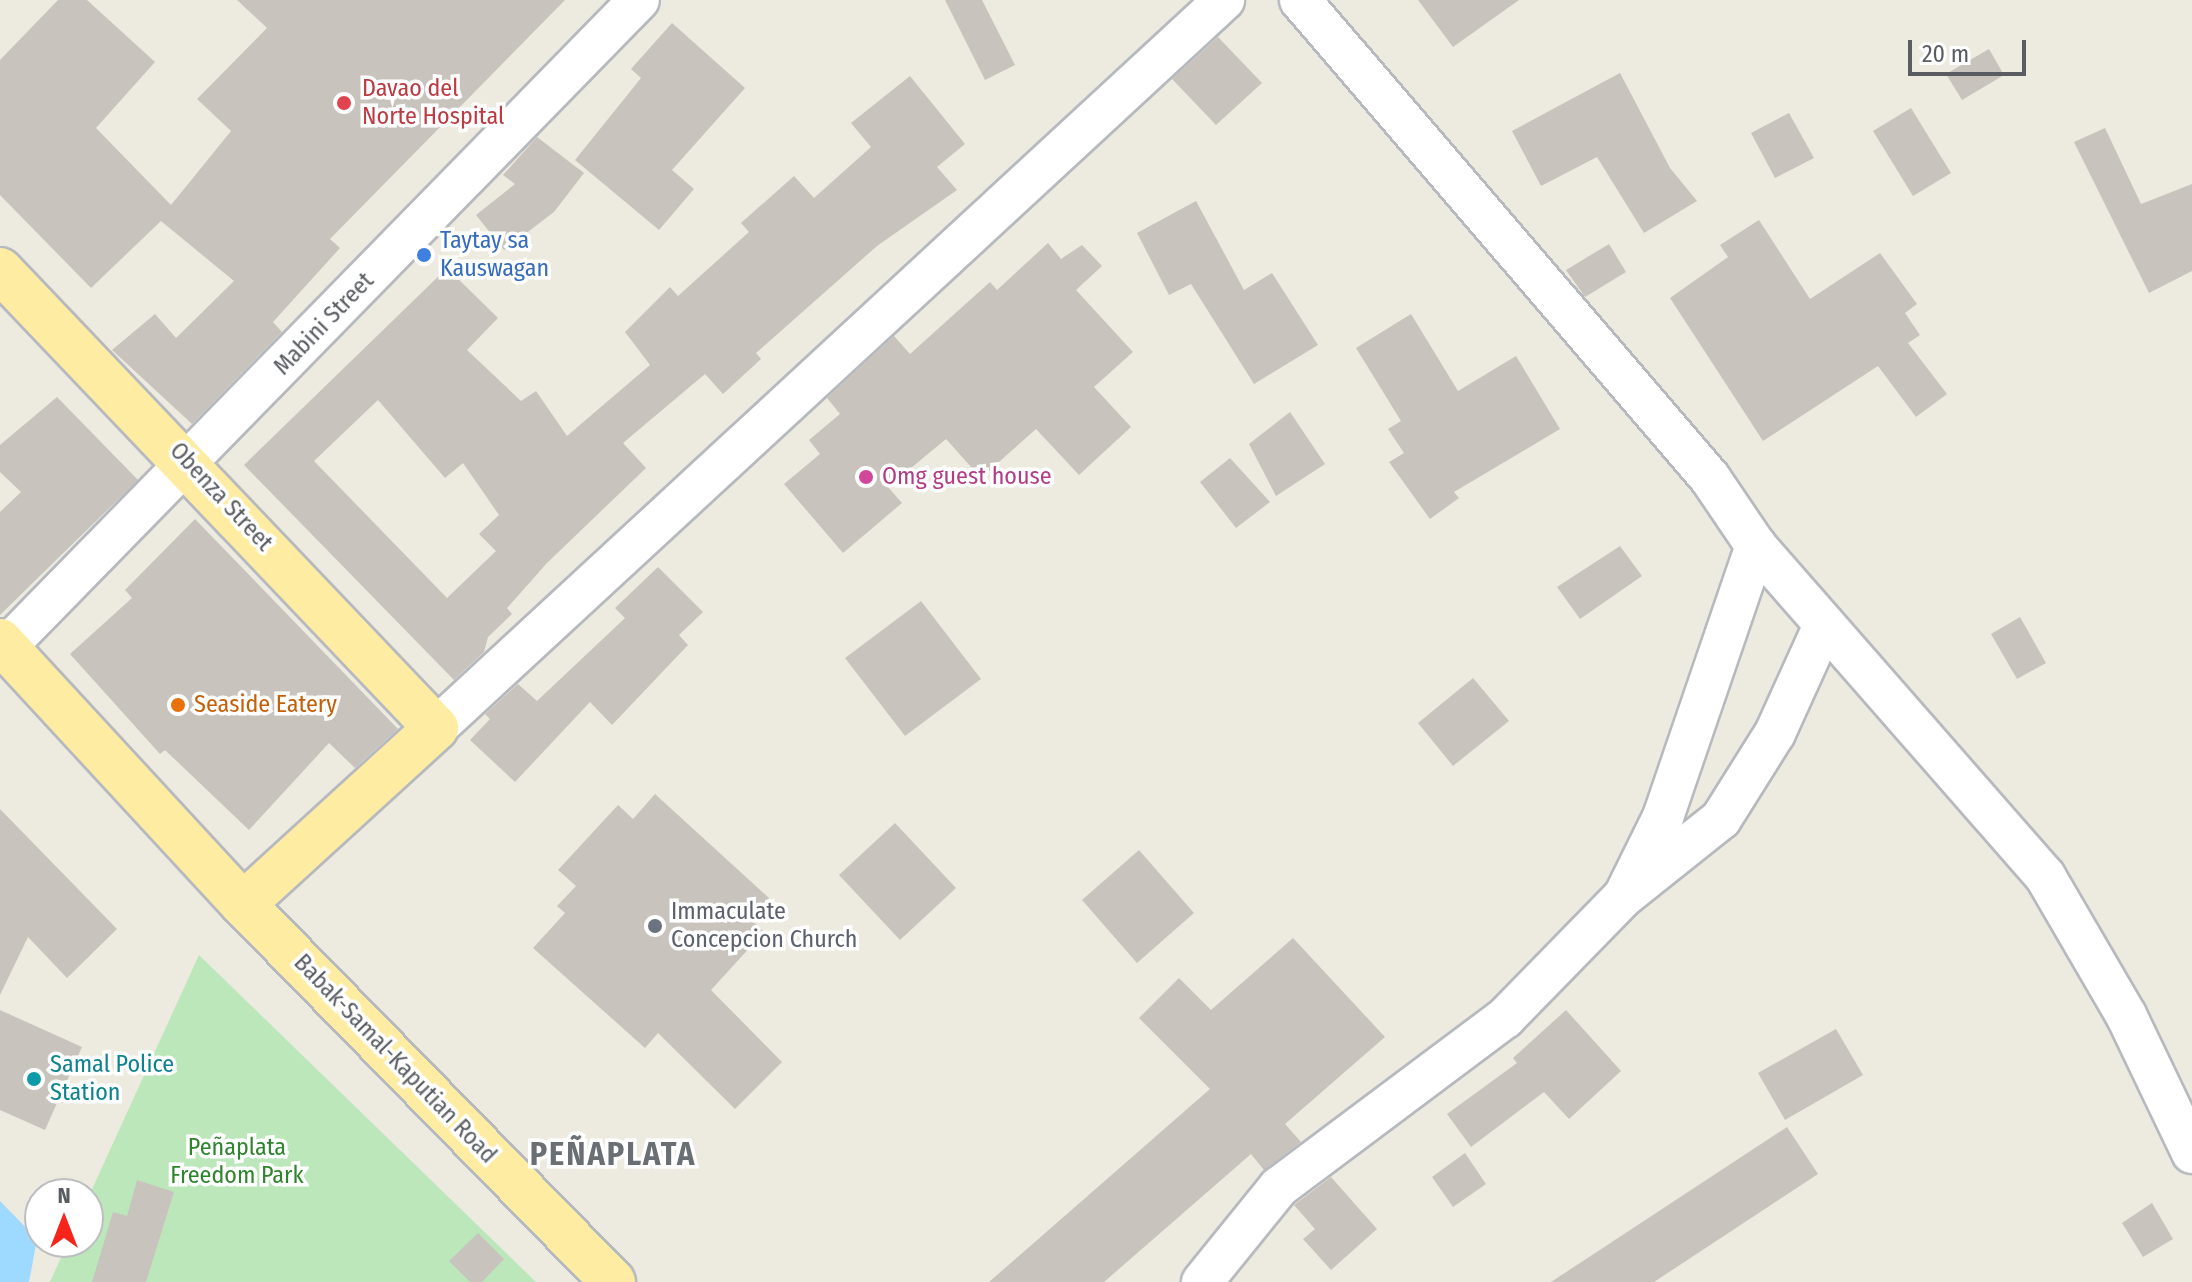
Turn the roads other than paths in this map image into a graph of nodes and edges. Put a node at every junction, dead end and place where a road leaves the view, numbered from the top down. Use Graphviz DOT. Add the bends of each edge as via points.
graph roads {
  1 [pos="639,0"];
  2 [pos="1224,0"];
  3 [pos="1300,0"];
  4 [pos="0,270"];
  5 [pos="190,462"];
  6 [pos="1756,546"];
  7 [pos="1824,625"];
  8 [pos="3,644"];
  9 [pos="436,728"];
  10 [pos="1623,897"];
  11 [pos="243,904"];
  12 [pos="2192,1153"];
  13 [pos="613,1282"];
  14 [pos="1202,1282"];
  1 -- 5 [label="street, Mabini Street"];
  2 -- 9 [label="street"];
  3 -- 6 [label="street" via="1710,478"];
  4 -- 5 [label="main road, Obenza Street"];
  5 -- 8 [label="street, Mabini Street"];
  5 -- 9 [label="main road, Obenza Street"];
  6 -- 7 [label="street"];
  6 -- 10 [label="street" via="1663,817"];
  7 -- 10 [label="street" via="1775,733 1721,819"];
  7 -- 12 [label="street" via="2045,876 2126,1015"];
  8 -- 11 [label="main road, Babak-Samal-Kaputian Road"];
  9 -- 11 [label="main road"];
  10 -- 14 [label="street" via="1505,1018 1279,1187"];
  11 -- 13 [label="main road, Babak-Samal-Kaputian Road"];
}
